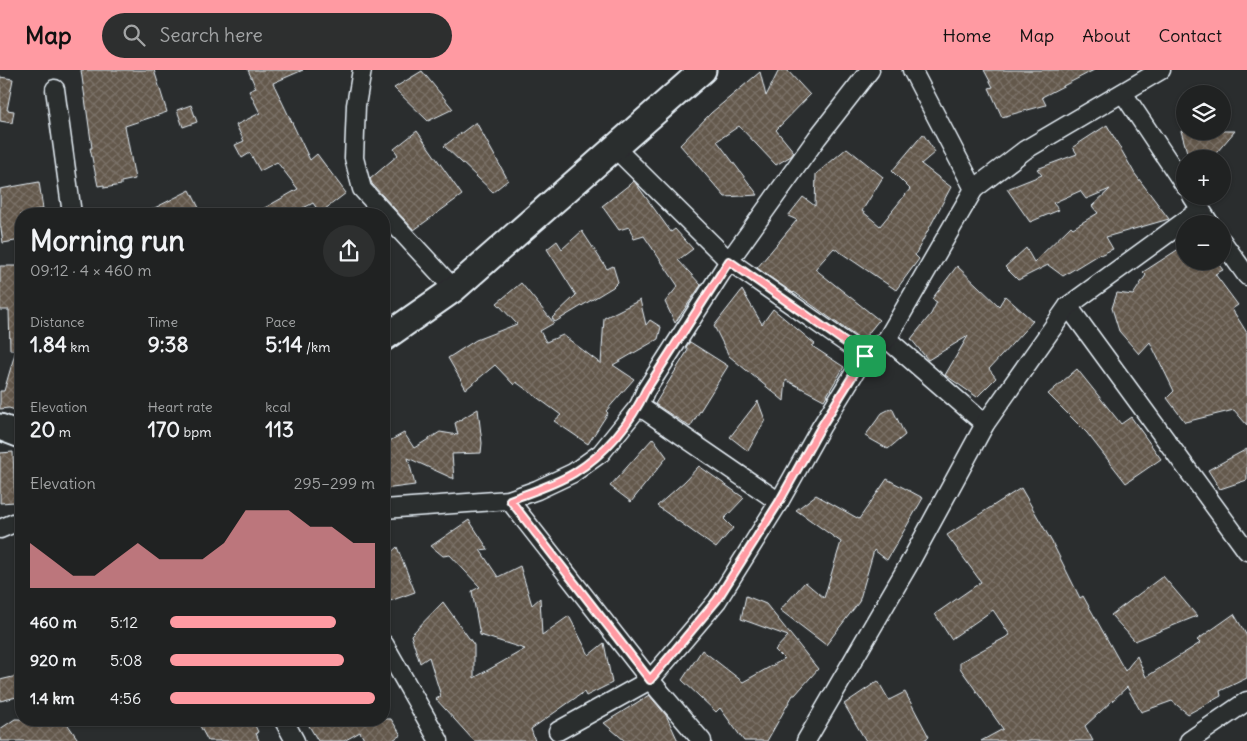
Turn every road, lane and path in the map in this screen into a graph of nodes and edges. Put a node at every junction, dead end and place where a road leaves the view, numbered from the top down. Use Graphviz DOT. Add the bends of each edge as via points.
graph roads {
  1 [pos="362,70"];
  2 [pos="703,70"];
  3 [pos="870,70"];
  4 [pos="912,70"];
  5 [pos="1162,70"];
  6 [pos="55,89"];
  7 [pos="1123,93"];
  8 [pos="615,148"];
  9 [pos="1176,172"];
  10 [pos="974,189"];
  11 [pos="71,208"];
  12 [pos="379,208"];
  13 [pos="1201,210"];
  14 [pos="390,219"];
  15 [pos="1231,254"];
  16 [pos="729,261"];
  17 [pos="1247,276"];
  18 [pos="454,289"];
  19 [pos="1068,306"];
  20 [pos="390,334"];
  21 [pos="886,339"];
  22 [pos="865,356"];
  23 [pos="639,406"];
  24 [pos="985,424"];
  25 [pos="0,427"];
  26 [pos="15,433"];
  27 [pos="510,500"];
  28 [pos="779,502"];
  29 [pos="390,509"];
  30 [pos="15,523"];
  31 [pos="0,529"];
  32 [pos="1247,551"];
  33 [pos="390,655"];
  34 [pos="650,680"];
  35 [pos="1247,701"];
  36 [pos="286,726"];
  37 [pos="558,731"];
  38 [pos="295,741"];
  39 [pos="439,741"];
  40 [pos="702,741"];
  41 [pos="806,741"];
  42 [pos="1189,741"];
  1 -- 12 [label="street" via="356,105 354,158 362,189"];
  2 -- 8 [label="street"];
  3 -- 16 [label="street"];
  4 -- 10 [label="street"];
  5 -- 7 [label="street"];
  6 -- 11 [label="street"];
  7 -- 9 [label="street"];
  7 -- 10 [label="street" via="1025,150"];
  8 -- 16 [label="street"];
  8 -- 18 [label="street"];
  10 -- 21 [label="street"];
  13 -- 19 [label="street"];
  14 -- 18 [label="street"];
  15 -- 17 [label="street"];
  16 -- 22 [label="street"];
  16 -- 23 [label="street"];
  18 -- 20 [label="street"];
  19 -- 24 [label="street"];
  19 -- 32 [label="street"];
  21 -- 22 [label="street"];
  21 -- 24 [label="street"];
  22 -- 28 [label="street"];
  23 -- 27 [label="street" via="601,453 573,473"];
  23 -- 28 [label="street"];
  24 -- 41 [label="street" via="909,564"];
  25 -- 26 [label="street"];
  27 -- 29 [label="street"];
  27 -- 34 [label="street"];
  28 -- 34 [label="street" via="717,600"];
  30 -- 31 [label="street"];
  33 -- 39 [label="street"];
  34 -- 37 [label="street"];
  34 -- 40 [label="street"];
  35 -- 42 [label="street"];
  36 -- 38 [label="street"];
}
